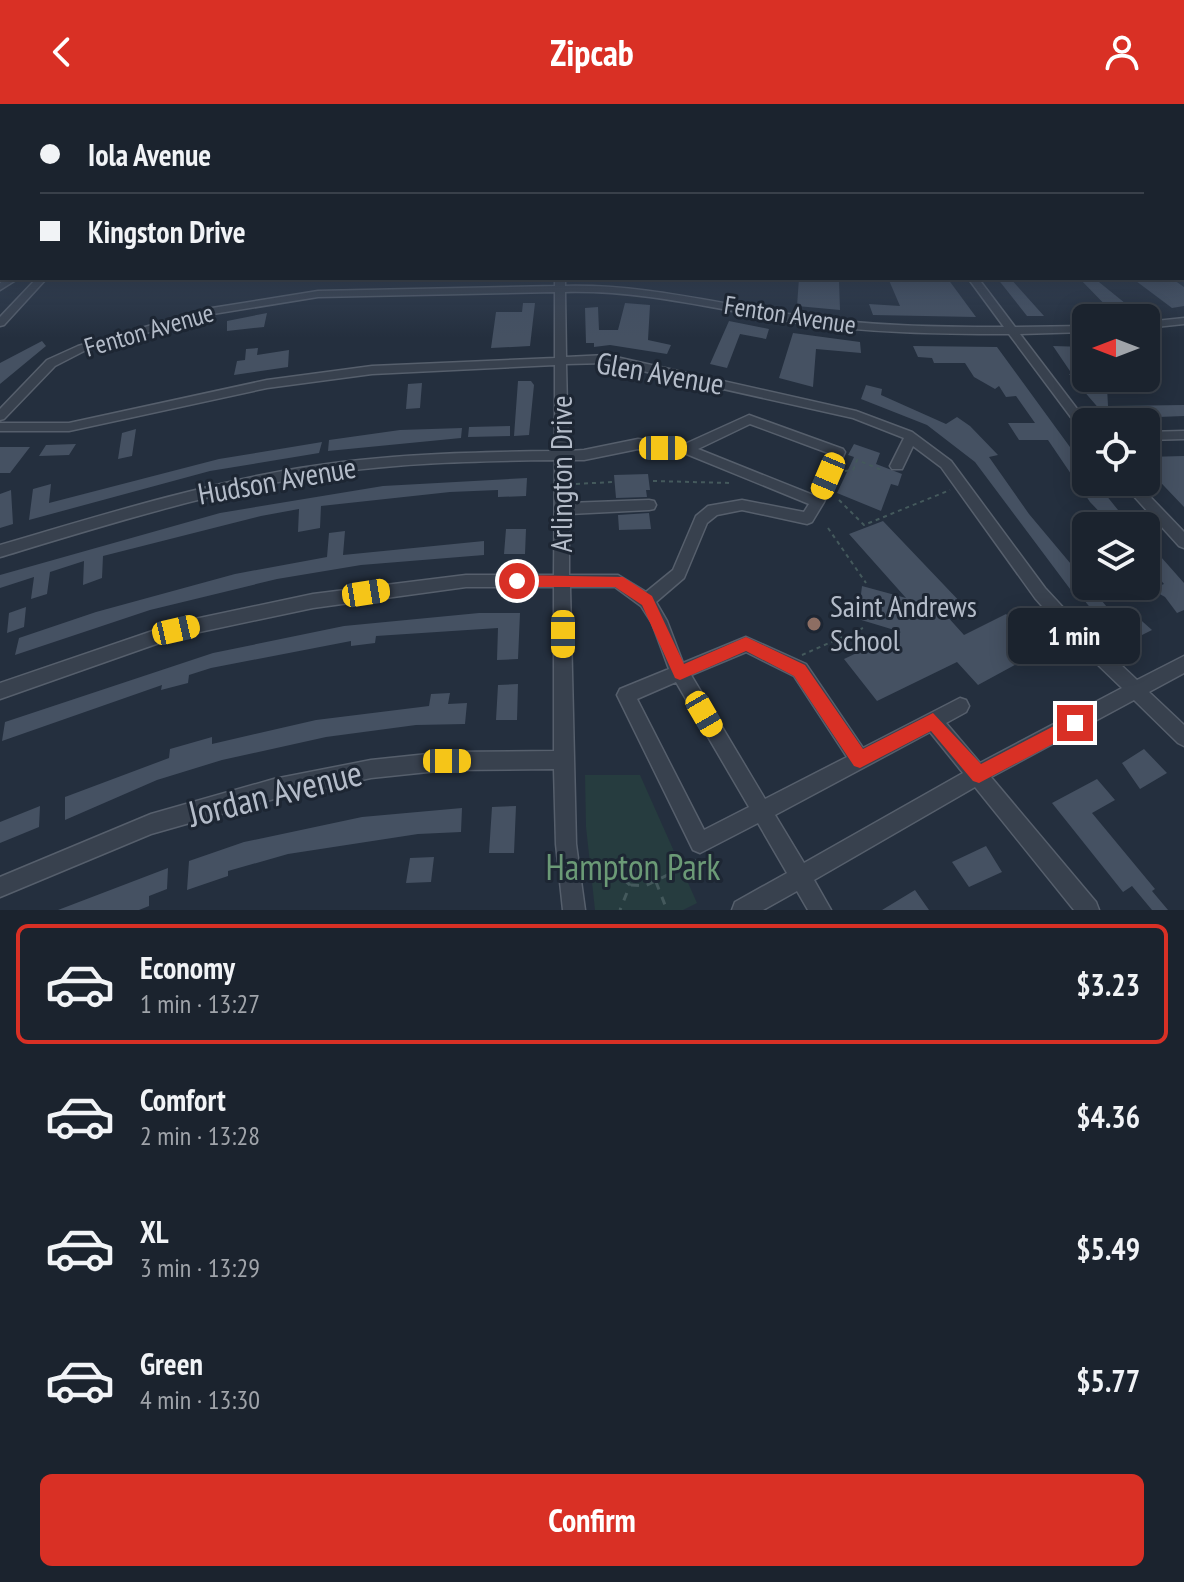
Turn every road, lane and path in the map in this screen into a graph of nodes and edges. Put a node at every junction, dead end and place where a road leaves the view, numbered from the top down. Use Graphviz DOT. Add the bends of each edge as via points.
graph roads {
  1 [pos="40,280"];
  2 [pos="975,280"];
  3 [pos="560,283"];
  4 [pos="1184,321"];
  5 [pos="0,323"];
  6 [pos="1160,324"];
  7 [pos="1072,329"];
  8 [pos="1013,331"];
  9 [pos="562,361"];
  10 [pos="1072,410"];
  11 [pos="0,416"];
  12 [pos="0,427"];
  13 [pos="1184,435"];
  14 [pos="1160,436"];
  15 [pos="911,437"];
  16 [pos="686,449"];
  17 [pos="561,454"];
  18 [pos="890,468"];
  19 [pos="840,471"];
  20 [pos="653,481"];
  21 [pos="612,482"];
  22 [pos="731,483"];
  23 [pos="576,484"];
  24 [pos="952,490"];
  25 [pos="1141,496"];
  26 [pos="839,500"];
  27 [pos="817,502"];
  28 [pos="649,505"];
  29 [pos="562,509"];
  30 [pos="828,528"];
  31 [pos="1184,542"];
  32 [pos="0,551"];
  33 [pos="562,580"];
  34 [pos="866,583"];
  35 [pos="647,601"];
  36 [pos="863,628"];
  37 [pos="801,655"];
  38 [pos="1184,664"];
  39 [pos="680,673"];
  40 [pos="0,691"];
  41 [pos="1135,691"];
  42 [pos="960,706"];
  43 [pos="933,721"];
  44 [pos="1184,737"];
  45 [pos="563,760"];
  46 [pos="860,760"];
  47 [pos="979,774"];
  48 [pos="760,811"];
  49 [pos="698,860"];
  50 [pos="588,866"];
  51 [pos="800,876"];
  52 [pos="655,881"];
  53 [pos="630,885"];
  54 [pos="0,887"];
  55 [pos="574,910"];
  56 [pos="620,910"];
  57 [pos="667,910"];
  58 [pos="743,910"];
  59 [pos="820,910"];
  60 [pos="1088,910"];
  1 -- 5 [label="street"];
  2 -- 8 [label="street"];
  3 -- 8 [label="street, Fenton Avenue" via="860,326"];
  3 -- 9 [label="street, Arlington Drive"];
  3 -- 11 [label="street, Fenton Avenue" via="318,294 212,311 82,348 51,363"];
  4 -- 6 [label="street"];
  7 -- 8 [label="street, Fenton Avenue"];
  8 -- 10 [label="street"];
  9 -- 12 [label="street, Glen Avenue" via="348,372 69,427"];
  9 -- 15 [label="street, Glen Avenue" via="640,364 856,415"];
  9 -- 17 [label="street, Arlington Drive"];
  13 -- 14 [label="street"];
  15 -- 18 [label="street"];
  15 -- 41 [label="street, Glen Avenue" via="946,464 1040,593"];
  16 -- 17 [label="street, Hudson Avenue" via="638,444"];
  16 -- 27 [label="street, Hudson Avenue"];
  16 -- 27 [label="street" via="749,419 838,452"];
  17 -- 29 [label="street, Arlington Drive"];
  17 -- 32 [label="street, Hudson Avenue" via="438,457 300,473 144,508"];
  18 -- 19 [label="path" via="857,460 853,470"];
  20 -- 22 [label="path"];
  21 -- 23 [label="path"];
  24 -- 26 [label="path" via="864,525"];
  25 -- 31 [label="street"];
  27 -- 35 [label="street" via="807,518 742,505 713,510 701,520 679,574"];
  28 -- 29 [label="street"];
  29 -- 33 [label="street, Arlington Drive"];
  30 -- 34 [label="path"];
  33 -- 35 [label="street" via="618,581"];
  33 -- 40 [label="street" via="466,581 313,601 176,630"];
  33 -- 45 [label="street, Arlington Drive"];
  35 -- 39 [label="street"];
  36 -- 37 [label="path"];
  38 -- 41 [label="street"];
  39 -- 46 [label="street" via="746,644 800,670"];
  39 -- 48 [label="street"];
  39 -- 48 [label="street" via="626,695 700,843"];
  41 -- 44 [label="street, Glen Avenue"];
  41 -- 47 [label="street"];
  42 -- 43 [label="street"];
  43 -- 46 [label="street"];
  43 -- 47 [label="street"];
  45 -- 54 [label="street, Jordan Avenue" via="447,761 371,769 274,789 151,824"];
  45 -- 55 [label="street, Arlington Drive"];
  46 -- 48 [label="street"];
  47 -- 51 [label="street"];
  47 -- 60 [label="street"];
  48 -- 51 [label="street"];
  49 -- 52 [label="path"];
  50 -- 53 [label="path" via="615,862"];
  51 -- 58 [label="street"];
  51 -- 59 [label="street"];
  52 -- 53 [label="path"];
  52 -- 57 [label="path"];
  53 -- 56 [label="path"];
}
